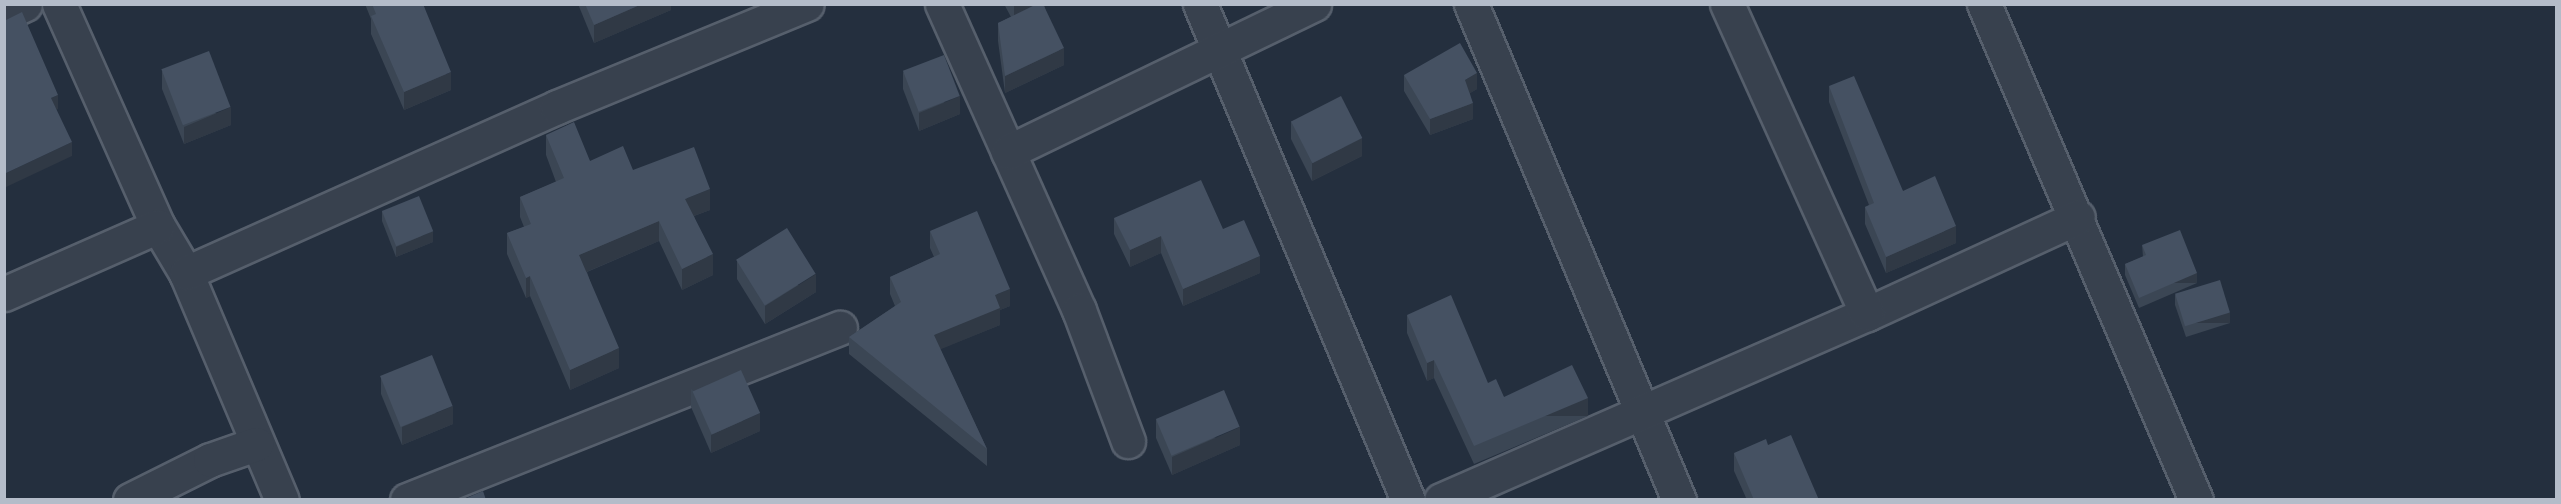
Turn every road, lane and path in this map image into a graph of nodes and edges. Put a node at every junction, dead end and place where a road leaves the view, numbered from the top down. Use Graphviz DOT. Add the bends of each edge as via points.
graph roads {
  1 [pos="25,4"];
  2 [pos="59,4"];
  3 [pos="807,4"];
  4 [pos="942,4"];
  5 [pos="1200,4"];
  6 [pos="1314,4"];
  7 [pos="1471,4"];
  8 [pos="1727,4"];
  9 [pos="1984,4"];
  10 [pos="4,14"];
  11 [pos="1220,50"];
  12 [pos="1008,152"];
  13 [pos="2078,217"];
  14 [pos="158,226"];
  15 [pos="186,273"];
  16 [pos="4,294"];
  17 [pos="1868,314"];
  18 [pos="840,328"];
  19 [pos="1642,413"];
  20 [pos="1128,441"];
  21 [pos="256,444"];
  22 [pos="130,500"];
  23 [pos="282,500"];
  24 [pos="407,500"];
  25 [pos="1408,500"];
  26 [pos="1441,500"];
  27 [pos="1679,500"];
  28 [pos="2196,500"];
  1 -- 10 [label="street"];
  2 -- 14 [label="street"];
  3 -- 15 [label="street" via="556,107"];
  4 -- 12 [label="street"];
  5 -- 11 [label="street"];
  6 -- 11 [label="street"];
  7 -- 19 [label="street"];
  8 -- 17 [label="street"];
  9 -- 13 [label="street"];
  11 -- 12 [label="street"];
  11 -- 25 [label="street"];
  12 -- 20 [label="street" via="1079,310"];
  13 -- 17 [label="street"];
  13 -- 28 [label="street"];
  14 -- 15 [label="street"];
  14 -- 16 [label="street"];
  15 -- 21 [label="street"];
  17 -- 19 [label="street"];
  18 -- 24 [label="street"];
  19 -- 26 [label="street"];
  19 -- 27 [label="street"];
  21 -- 22 [label="street" via="210,460"];
  21 -- 23 [label="street"];
}
